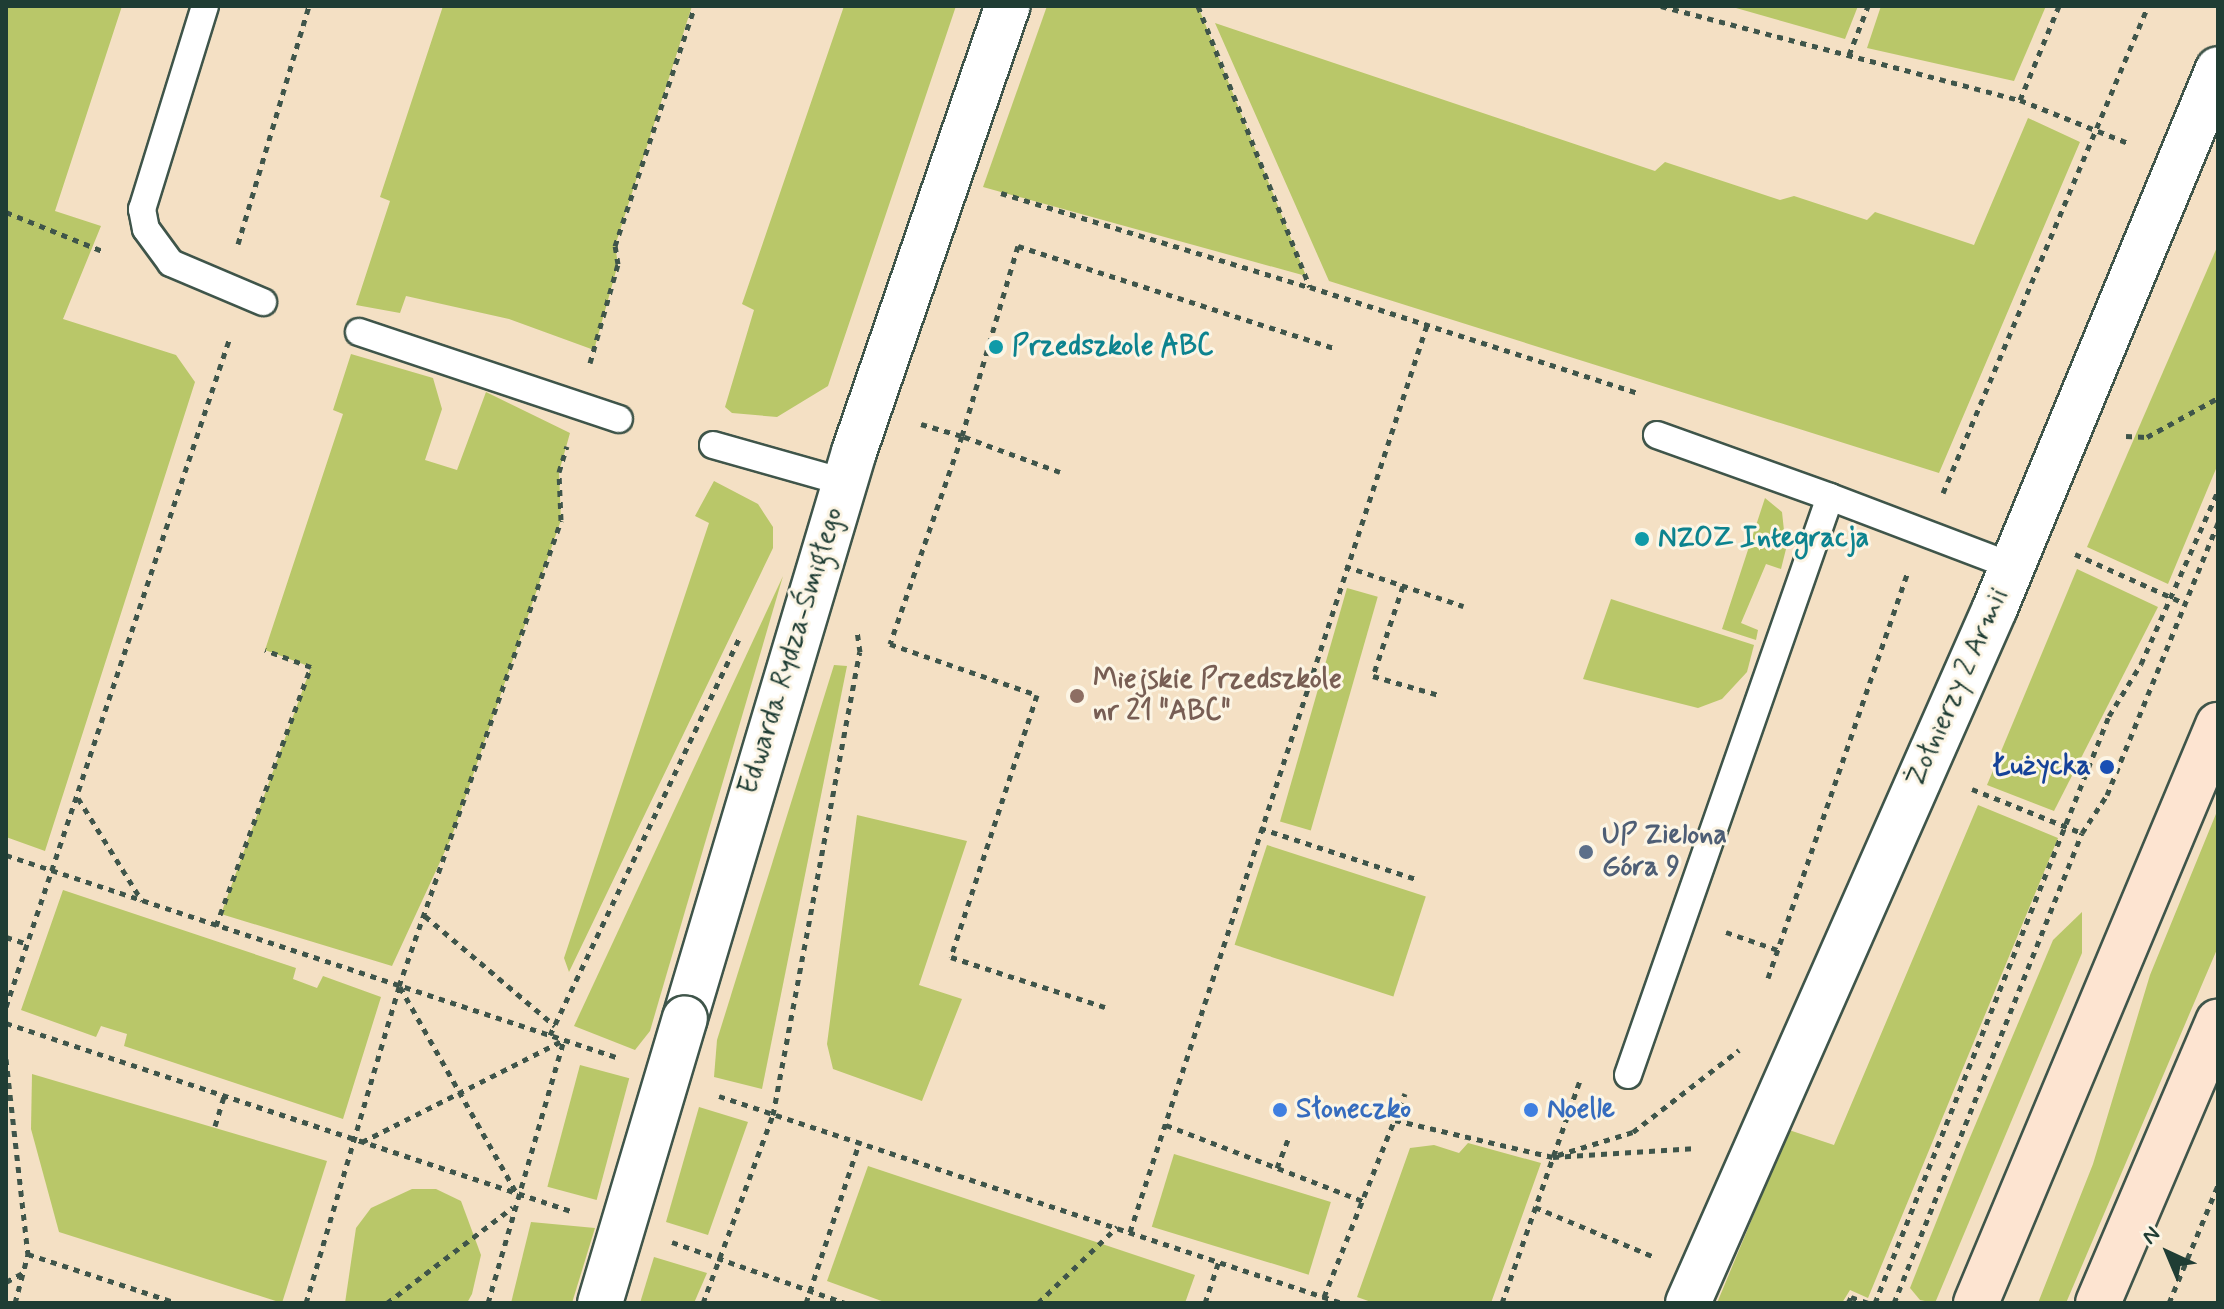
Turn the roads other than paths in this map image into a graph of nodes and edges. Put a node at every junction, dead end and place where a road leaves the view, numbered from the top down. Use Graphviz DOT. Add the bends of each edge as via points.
graph roads {
  1 [pos="205,6"];
  2 [pos="1008,6"];
  3 [pos="2218,69"];
  4 [pos="263,302"];
  5 [pos="359,332"];
  6 [pos="619,419"];
  7 [pos="1657,435"];
  8 [pos="713,445"];
  9 [pos="844,482"];
  10 [pos="1830,497"];
  11 [pos="2012,566"];
  12 [pos="2218,725"];
  13 [pos="2218,1021"];
  14 [pos="1628,1075"];
  15 [pos="600,1303"];
  16 [pos="1688,1303"];
  17 [pos="1976,1303"];
  18 [pos="2098,1303"];
  1 -- 4 [label="lane" via="142,209 146,229 171,263"];
  2 -- 9 [label="street, Edwarda Rydza-Śmigłego"];
  3 -- 11 [label="street, Żołnierzy 2 Armii"];
  5 -- 6 [label="lane"];
  7 -- 10 [label="lane"];
  8 -- 9 [label="lane"];
  9 -- 15 [label="street, Edwarda Rydza-Śmigłego, bridge"];
  10 -- 11 [label="lane"];
  10 -- 14 [label="lane"];
  11 -- 16 [label="street, Żołnierzy 2 Armii"];
  12 -- 17 [label="main road"];
  13 -- 18 [label="main road"];
}
